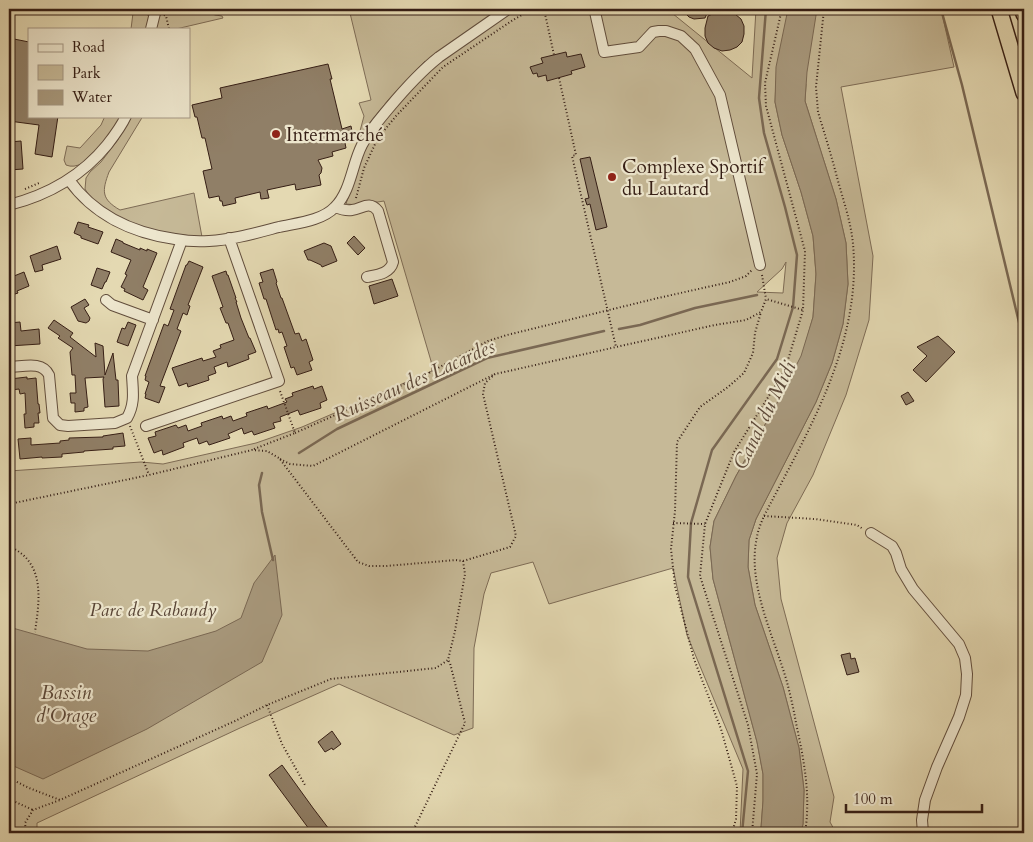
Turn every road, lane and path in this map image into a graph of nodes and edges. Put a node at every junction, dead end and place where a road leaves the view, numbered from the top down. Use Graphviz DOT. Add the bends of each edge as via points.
graph roads {
  1 [pos="156,9"];
  2 [pos="508,9"];
  3 [pos="532,9"];
  4 [pos="544,9"];
  5 [pos="597,9"];
  6 [pos="782,9"];
  7 [pos="824,9"];
  8 [pos="999,9"];
  9 [pos="1022,9"];
  10 [pos="1024,14"];
  11 [pos="151,28"];
  12 [pos="554,55"];
  13 [pos="559,78"];
  14 [pos="1024,93"];
  15 [pos="125,118"];
  16 [pos="68,180"];
  17 [pos="9,205"];
  18 [pos="335,208"];
  19 [pos="353,210"];
  20 [pos="230,238"];
  21 [pos="182,240"];
  22 [pos="760,265"];
  23 [pos="367,277"];
  24 [pos="766,299"];
  25 [pos="106,300"];
  26 [pos="803,310"];
  27 [pos="607,312"];
  28 [pos="761,312"];
  29 [pos="153,320"];
  30 [pos="616,347"];
  31 [pos="9,367"];
  32 [pos="495,374"];
  33 [pos="277,381"];
  34 [pos="127,418"];
  35 [pos="146,426"];
  36 [pos="295,433"];
  37 [pos="252,450"];
  38 [pos="279,458"];
  39 [pos="149,475"];
  40 [pos="9,504"];
  41 [pos="764,516"];
  42 [pos="673,523"];
  43 [pos="705,524"];
  44 [pos="871,533"];
  45 [pos="9,546"];
  46 [pos="463,562"];
  47 [pos="35,632"];
  48 [pos="448,660"];
  49 [pos="267,705"];
  50 [pos="9,778"];
  51 [pos="305,785"];
  52 [pos="9,799"];
  53 [pos="60,800"];
  54 [pos="33,810"];
  55 [pos="26,833"];
  56 [pos="412,833"];
  57 [pos="732,833"];
  58 [pos="752,833"];
  59 [pos="805,833"];
  60 [pos="923,833"];
  1 -- 11 [label="street"];
  2 -- 18 [label="street" via="439,57 407,87 367,136 345,193"];
  3 -- 19 [label="path" via="444,67 396,116 376,141 364,168"];
  4 -- 12 [label="path"];
  5 -- 22 [label="street" via="604,52 639,47 653,32 659,31 673,32 695,49 720,95"];
  6 -- 26 [label="path" via="765,83 766,106 805,251"];
  7 -- 41 [label="path" via="816,97 853,244 853,293 839,360 830,384"];
  8 -- 14 [label="highway"];
  9 -- 10 [label="highway"];
  13 -- 27 [label="path" via="576,155 572,156"];
  15 -- 16 [label="street" via="102,152"];
  16 -- 17 [label="street"];
  16 -- 21 [label="street" via="108,218 151,235"];
  18 -- 19 [label="street"];
  18 -- 20 [label="street" via="316,218"];
  19 -- 23 [label="street" via="370,205 376,208 392,259 392,267 387,271"];
  20 -- 21 [label="street" via="209,242"];
  20 -- 33 [label="street"];
  21 -- 29 [label="street"];
  22 -- 24 [label="path"];
  22 -- 27 [label="path" via="746,276 730,282"];
  24 -- 26 [label="path"];
  24 -- 28 [label="path"];
  25 -- 29 [label="street"];
  26 -- 43 [label="path" via="785,370 734,452"];
  27 -- 30 [label="path"];
  27 -- 36 [label="path" via="488,341 427,374"];
  28 -- 30 [label="path" via="746,320"];
  28 -- 42 [label="path" via="753,353 744,373 700,407 677,442"];
  29 -- 34 [label="street" via="132,376 133,409"];
  30 -- 32 [label="path"];
  31 -- 34 [label="street" via="39,366 47,370 53,418 60,425 115,423"];
  32 -- 38 [label="path" via="313,466 290,464"];
  32 -- 46 [label="path" via="485,383 483,394 516,536 510,547"];
  33 -- 35 [label="street"];
  33 -- 36 [label="path"];
  34 -- 39 [label="path"];
  36 -- 37 [label="path"];
  37 -- 38 [label="path" via="267,451"];
  37 -- 39 [label="path"];
  38 -- 46 [label="path" via="358,562 369,566"];
  39 -- 40 [label="path"];
  41 -- 44 [label="path" via="857,525"];
  41 -- 59 [label="path" via="756,543 755,573 788,685 803,755 808,807"];
  42 -- 43 [label="path"];
  42 -- 57 [label="path" via="670,549 675,586 694,659 721,729 737,786"];
  43 -- 58 [label="path" via="700,576 748,726 757,774"];
  44 -- 60 [label="street" via="892,546 913,590 959,644 965,658 966,695 925,800"];
  45 -- 47 [label="path" via="30,561 35,571 38,596"];
  46 -- 48 [label="path" via="465,574"];
  48 -- 49 [label="path" via="436,668 332,679"];
  48 -- 56 [label="path" via="465,723"];
  49 -- 51 [label="path" via="282,744"];
  49 -- 53 [label="path"];
  50 -- 53 [label="path"];
  52 -- 54 [label="path"];
  53 -- 54 [label="path"];
  54 -- 55 [label="path" via="25,823"];
}
